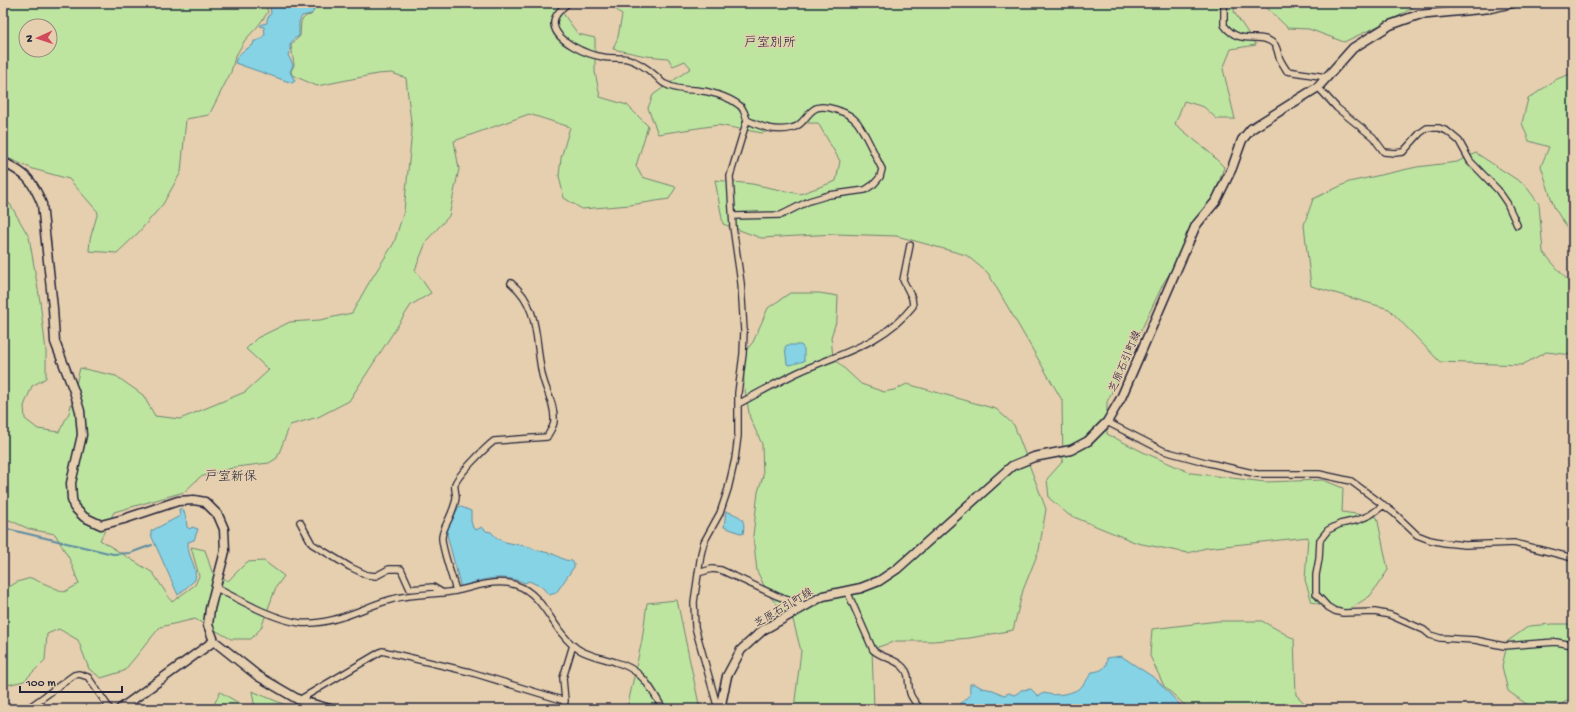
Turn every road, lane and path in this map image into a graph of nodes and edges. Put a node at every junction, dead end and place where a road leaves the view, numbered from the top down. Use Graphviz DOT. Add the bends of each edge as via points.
graph roads {
  1 [pos="568,3"];
  2 [pos="1224,3"];
  3 [pos="1513,3"];
  4 [pos="1326,77"];
  5 [pos="1318,87"];
  6 [pos="748,120"];
  7 [pos="3,162"];
  8 [pos="733,216"];
  9 [pos="1518,225"];
  10 [pos="910,246"];
  11 [pos="512,283"];
  12 [pos="738,404"];
  13 [pos="1107,422"];
  14 [pos="1384,505"];
  15 [pos="300,522"];
  16 [pos="1573,558"];
  17 [pos="698,572"];
  18 [pos="216,588"];
  19 [pos="456,591"];
  20 [pos="847,591"];
  21 [pos="443,593"];
  22 [pos="804,606"];
  23 [pos="214,641"];
  24 [pos="573,645"];
  25 [pos="1573,645"];
  26 [pos="299,700"];
  27 [pos="565,701"];
  28 [pos="27,709"];
  29 [pos="110,709"];
  30 [pos="120,709"];
  31 [pos="330,709"];
  32 [pos="563,709"];
  33 [pos="663,709"];
  34 [pos="719,709"];
  35 [pos="920,709"];
  1 -- 6 [label="street" via="553,22 555,30 564,40 590,54 638,63 665,84 720,96 739,105"];
  2 -- 4 [label="street" via="1224,25 1234,35 1269,40 1276,46 1287,71"];
  3 -- 4 [label="main road, 芝原石引町線" via="1491,8 1418,15 1390,25 1353,48"];
  4 -- 5 [label="main road, 芝原石引町線"];
  5 -- 9 [label="street" via="1337,108 1373,137 1384,152 1403,152 1420,132 1427,128 1447,131 1459,141 1470,161 1498,190"];
  5 -- 13 [label="main road, 芝原石引町線" via="1251,129 1242,140 1216,201 1196,224 1186,244 1121,398"];
  6 -- 8 [label="street" via="730,176"];
  6 -- 8 [label="street" via="779,130 800,125 814,109 825,107 843,112 857,122 882,169 880,177 864,190 829,195 781,215"];
  7 -- 18 [label="main road" via="24,174 36,190 42,204 55,342 80,411 81,442 71,484 74,507 84,517 101,525 178,500 205,502 218,515 224,529 225,551"];
  8 -- 12 [label="street" via="744,331"];
  10 -- 12 [label="street" via="903,280 913,306 896,326 854,350 795,374"];
  11 -- 19 [label="street" via="530,306 535,320 542,373 553,404 554,422 546,437 494,441 462,472 455,485 456,498 442,538"];
  12 -- 17 [label="street" via="735,460 720,513 700,554"];
  13 -- 14 [label="street" via="1164,451 1210,463 1257,474 1319,474 1351,481"];
  13 -- 20 [label="main road, 芝原石引町線" via="1088,441 1071,450 1034,457 1012,466 896,569 879,581"];
  14 -- 16 [label="street" via="1417,534 1430,540 1465,545 1514,543"];
  14 -- 25 [label="street" via="1370,515 1328,530 1320,540 1316,594 1328,607 1343,613 1375,612 1390,615 1440,638 1475,640 1504,646 1556,642"];
  15 -- 21 [label="street" via="312,544 366,575 376,576 389,569 401,569 410,589 433,587"];
  17 -- 22 [label="street" via="721,570"];
  17 -- 34 [label="street" via="694,602 695,627"];
  18 -- 21 [label="street" via="259,609 301,623 341,618 394,598"];
  18 -- 23 [label="main road" via="208,625"];
  19 -- 21 [label="street"];
  19 -- 24 [label="street" via="483,584 506,583 526,589 536,597 567,641"];
  20 -- 22 [label="main road, 芝原石引町線" via="822,596"];
  20 -- 35 [label="street" via="873,650 879,656 894,660 903,667 909,676 910,694"];
  22 -- 34 [label="main road, 芝原石引町線" via="763,630 741,650 727,676"];
  23 -- 26 [label="main road" via="258,676"];
  23 -- 30 [label="main road"];
  24 -- 27 [label="street" via="563,678"];
  24 -- 33 [label="street" via="589,655 617,662 634,670 644,678"];
  26 -- 27 [label="street" via="382,650 470,672"];
  26 -- 31 [label="main road"];
  27 -- 32 [label="street"];
  28 -- 29 [label="street" via="79,674 88,677"];
}
